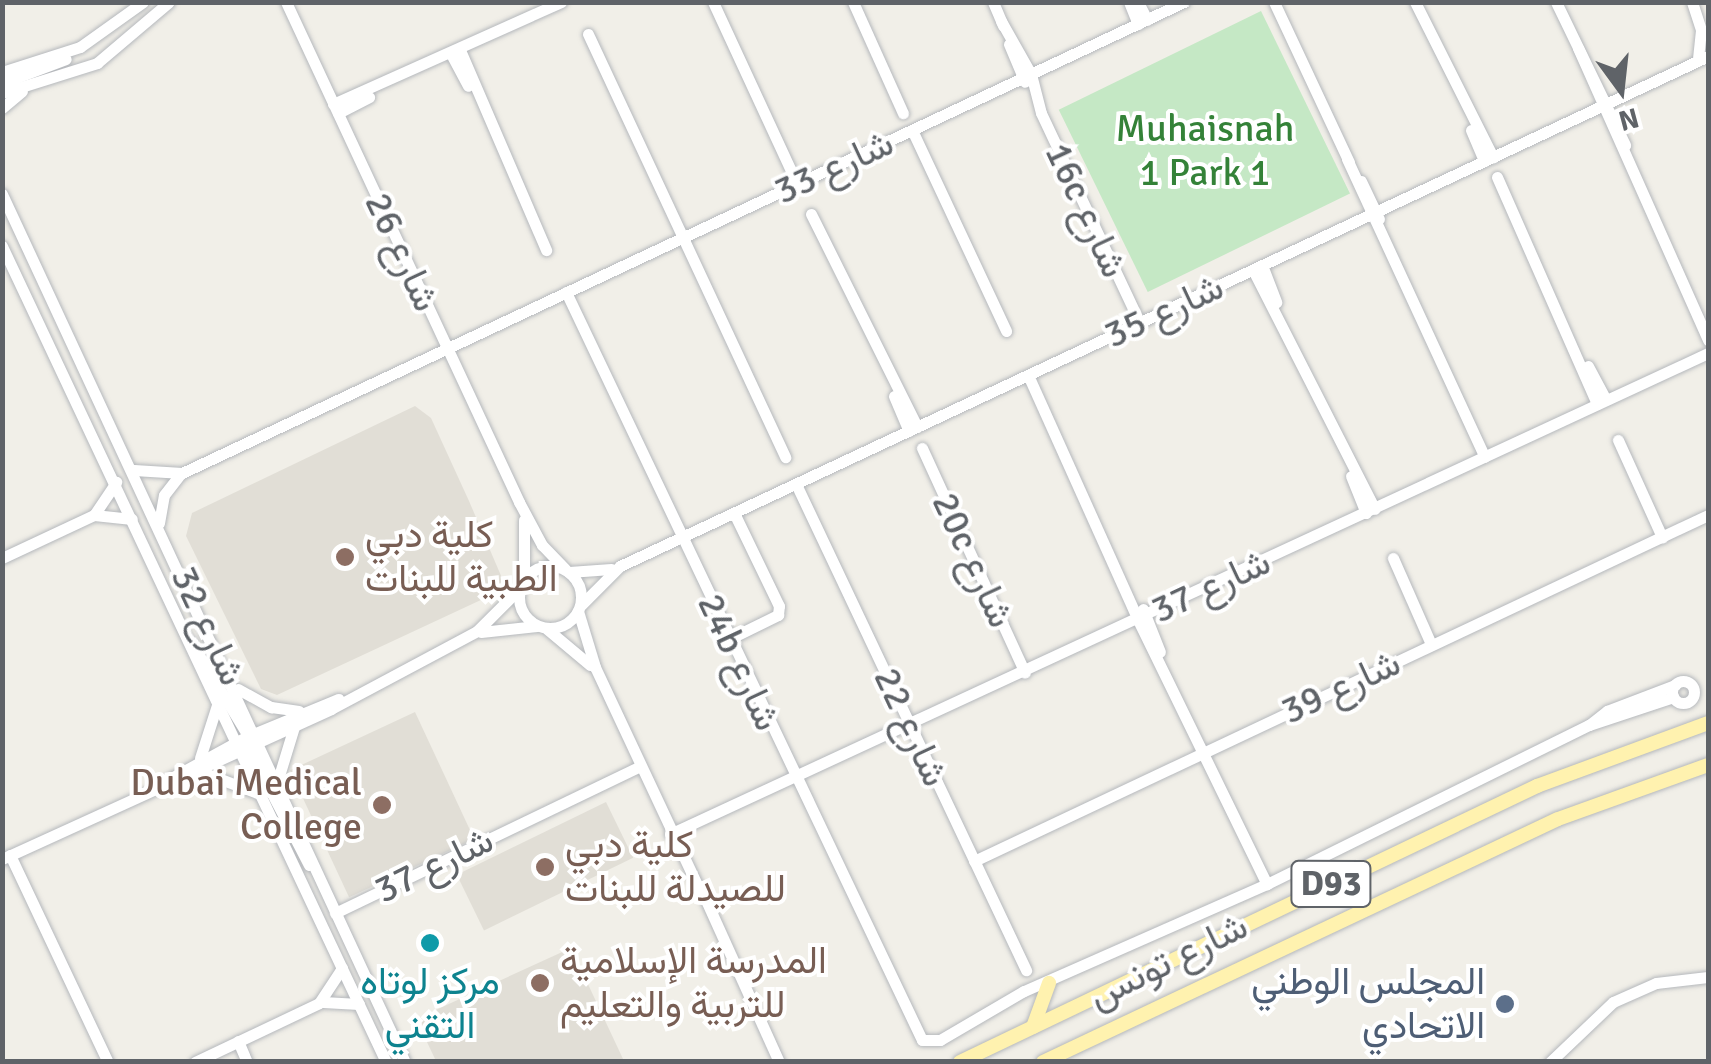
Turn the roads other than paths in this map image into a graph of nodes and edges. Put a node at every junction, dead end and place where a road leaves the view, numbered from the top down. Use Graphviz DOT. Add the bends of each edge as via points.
graph roads {
  1 [pos="143,2"];
  2 [pos="170,2"];
  3 [pos="286,2"];
  4 [pos="561,2"];
  5 [pos="712,2"];
  6 [pos="853,2"];
  7 [pos="993,2"];
  8 [pos="1129,2"];
  9 [pos="1138,2"];
  10 [pos="1184,2"];
  11 [pos="1415,2"];
  12 [pos="1556,2"];
  13 [pos="1692,2"];
  14 [pos="1274,7"];
  15 [pos="1142,22"];
  16 [pos="588,34"];
  17 [pos="80,47"];
  18 [pos="456,52"];
  19 [pos="1703,59"];
  20 [pos="2,70"];
  21 [pos="1027,76"];
  22 [pos="2,83"];
  23 [pos="25,89"];
  24 [pos="2,93"];
  25 [pos="1604,105"];
  26 [pos="2,108"];
  27 [pos="336,109"];
  28 [pos="904,112"];
  29 [pos="912,130"];
  30 [pos="1489,159"];
  31 [pos="1498,177"];
  32 [pos="797,184"];
  33 [pos="2,194"];
  34 [pos="2,210"];
  35 [pos="811,214"];
  36 [pos="1372,214"];
  37 [pos="17,231"];
  38 [pos="682,238"];
  39 [pos="2,246"];
  40 [pos="546,250"];
  41 [pos="1258,268"];
  42 [pos="566,292"];
  43 [pos="1691,293"];
  44 [pos="1708,321"];
  45 [pos="1140,323"];
  46 [pos="1006,332"];
  47 [pos="1708,340"];
  48 [pos="448,349"];
  49 [pos="1708,353"];
  50 [pos="1028,375"];
  51 [pos="1602,402"];
  52 [pos="913,429"];
  53 [pos="1618,440"];
  54 [pos="922,448"];
  55 [pos="785,457"];
  56 [pos="1485,458"];
  57 [pos="134,470"];
  58 [pos="182,472"];
  59 [pos="116,482"];
  60 [pos="796,484"];
  61 [pos="519,502"];
  62 [pos="1371,511"];
  63 [pos="734,513"];
  64 [pos="94,514"];
  65 [pos="1708,515"];
  66 [pos="133,520"];
  67 [pos="160,523"];
  68 [pos="1662,537"];
  69 [pos="681,538"];
  70 [pos="2,558"];
  71 [pos="1392,558"];
  72 [pos="620,566"];
  73 [pos="567,571"];
  74 [pos="522,585"];
  75 [pos="579,608"];
  76 [pos="1142,618"];
  77 [pos="542,627"];
  78 [pos="467,636"];
  79 [pos="187,639"];
  80 [pos="729,640"];
  81 [pos="1431,644"];
  82 [pos="1025,672"];
  83 [pos="602,680"];
  84 [pos="238,689"];
  85 [pos="1674,691"];
  86 [pos="344,698"];
  87 [pos="216,704"];
  88 [pos="304,712"];
  89 [pos="1708,723"];
  90 [pos="295,726"];
  91 [pos="911,726"];
  92 [pos="248,742"];
  93 [pos="1204,752"];
  94 [pos="1708,765"];
  95 [pos="199,766"];
  96 [pos="641,766"];
  97 [pos="278,780"];
  98 [pos="794,780"];
  99 [pos="262,798"];
  100 [pos="674,836"];
  101 [pos="6,857"];
  102 [pos="974,861"];
  103 [pos="316,870"];
  104 [pos="1267,884"];
  105 [pos="335,912"];
  106 [pos="342,968"];
  107 [pos="1026,970"];
  108 [pos="1708,976"];
  109 [pos="1049,982"];
  110 [pos="1024,992"];
  111 [pos="1042,999"];
  112 [pos="319,1003"];
  113 [pos="359,1004"];
  114 [pos="1033,1026"];
  115 [pos="238,1041"];
  116 [pos="108,1062"];
  117 [pos="194,1062"];
  118 [pos="247,1062"];
  119 [pos="386,1062"];
  120 [pos="405,1062"];
  121 [pos="779,1062"];
  122 [pos="960,1062"];
  123 [pos="1042,1062"];
  124 [pos="1550,1062"];
  1 -- 17 [label="street"];
  2 -- 23 [label="street" via="96,63"];
  3 -- 27 [label="street, شارع 26"];
  4 -- 18 [label="street"];
  5 -- 32 [label="street"];
  6 -- 28 [label="street"];
  7 -- 21 [label="street, 16c شارع"];
  8 -- 15 [label="street"];
  9 -- 15 [label="street"];
  10 -- 15 [label="street, شارع 33"];
  11 -- 30 [label="street"];
  12 -- 25 [label="street"];
  13 -- 19 [label="street"];
  14 -- 36 [label="street"];
  15 -- 21 [label="street, شارع 33"];
  16 -- 38 [label="street"];
  17 -- 20 [label="street"];
  17 -- 22 [label="street" via="52,68"];
  18 -- 27 [label="street"];
  18 -- 40 [label="street"];
  19 -- 25 [label="street, شارع 35"];
  21 -- 29 [label="street, شارع 33"];
  21 -- 45 [label="street, 16c شارع"];
  23 -- 24 [label="street"];
  23 -- 26 [label="street"];
  25 -- 30 [label="street, شارع 35"];
  25 -- 43 [label="street"];
  27 -- 48 [label="street, شارع 26"];
  29 -- 32 [label="street, شارع 33"];
  29 -- 46 [label="street"];
  30 -- 36 [label="street, شارع 35"];
  31 -- 51 [label="street"];
  32 -- 38 [label="street, شارع 33"];
  33 -- 37 [label="street, شارع 32"];
  34 -- 37 [label="street"];
  35 -- 52 [label="street"];
  36 -- 41 [label="street, شارع 35"];
  36 -- 56 [label="street"];
  37 -- 57 [label="street, شارع 32"];
  38 -- 42 [label="street, شارع 33"];
  38 -- 55 [label="street"];
  39 -- 59 [label="street, شارع 32"];
  41 -- 45 [label="street, شارع 35"];
  41 -- 62 [label="street"];
  42 -- 48 [label="street, شارع 33"];
  42 -- 69 [label="street, 24b شارع"];
  43 -- 44 [label="street"];
  43 -- 47 [label="street"];
  45 -- 50 [label="street, شارع 35"];
  48 -- 58 [label="street, شارع 33"];
  48 -- 61 [label="street, شارع 26"];
  49 -- 51 [label="street, شارع 37"];
  50 -- 52 [label="street, شارع 35"];
  50 -- 76 [label="street"];
  51 -- 56 [label="street, شارع 37"];
  52 -- 60 [label="street, شارع 35"];
  53 -- 68 [label="street"];
  54 -- 82 [label="street, 20c شارع"];
  56 -- 62 [label="street, شارع 37"];
  57 -- 58 [label="street, شارع 33"];
  57 -- 67 [label="street, شارع 32"];
  58 -- 67 [label="street" via="164,495"];
  59 -- 64 [label="street"];
  59 -- 66 [label="street, شارع 32"];
  60 -- 63 [label="street, شارع 35"];
  60 -- 91 [label="street, شارع 22"];
  61 -- 73 [label="street, شارع 26" via="542,545"];
  61 -- 74 [label="street, شارع 26" via="528,549"];
  62 -- 76 [label="street, شارع 37"];
  63 -- 69 [label="street, شارع 35"];
  63 -- 80 [label="street" via="779,606 778,615"];
  64 -- 66 [label="street"];
  64 -- 70 [label="street"];
  65 -- 68 [label="street, شارع 39"];
  66 -- 79 [label="street, شارع 32"];
  67 -- 84 [label="street, شارع 32"];
  68 -- 81 [label="street, شارع 39"];
  69 -- 72 [label="street, شارع 35"];
  69 -- 80 [label="street, 24b شارع"];
  71 -- 81 [label="street"];
  72 -- 73 [label="street, شارع 35"];
  72 -- 75 [label="street, شارع 35"];
  73 -- 74 [label="street" via="546,566"];
  73 -- 75 [label="street" via="580,588"];
  74 -- 77 [label="street" via="520,608"];
  74 -- 78 [label="street"];
  75 -- 77 [label="street" via="564,625"];
  75 -- 83 [label="street"];
  76 -- 82 [label="street, شارع 37"];
  76 -- 93 [label="street"];
  77 -- 78 [label="street"];
  77 -- 83 [label="street"];
  78 -- 86 [label="street"];
  79 -- 87 [label="street, شارع 32"];
  79 -- 92 [label="street" via="203,652"];
  80 -- 98 [label="street, 24b شارع"];
  81 -- 93 [label="street, شارع 39"];
  82 -- 91 [label="street, شارع 37"];
  83 -- 96 [label="street"];
  84 -- 88 [label="street" via="271,707"];
  84 -- 92 [label="street, شارع 32"];
  85 -- 104 [label="street"];
  86 -- 88 [label="street"];
  86 -- 90 [label="street"];
  87 -- 92 [label="street, شارع 32"];
  87 -- 95 [label="street"];
  88 -- 92 [label="street"];
  89 -- 114 [label="main road, شارع تونس / D93" via="1537,786"];
  90 -- 92 [label="street"];
  90 -- 97 [label="street"];
  91 -- 98 [label="street, شارع 37"];
  91 -- 102 [label="street, شارع 22"];
  92 -- 95 [label="street"];
  92 -- 97 [label="street, شارع 32"];
  92 -- 99 [label="street, شارع 32"];
  92 -- 103 [label="street" via="302,857"];
  93 -- 102 [label="street, شارع 39"];
  93 -- 104 [label="street"];
  94 -- 123 [label="main road, شارع تونس / D93" via="1558,819"];
  95 -- 99 [label="street"];
  95 -- 101 [label="street"];
  96 -- 100 [label="street"];
  96 -- 105 [label="street, شارع 37"];
  97 -- 103 [label="street, شارع 32"];
  98 -- 100 [label="street, شارع 37"];
  98 -- 110 [label="street, 24b شارع" via="913,1032 926,1042 940,1040"];
  99 -- 106 [label="street, شارع 32"];
  100 -- 121 [label="street"];
  101 -- 116 [label="street"];
  102 -- 107 [label="street, شارع 22"];
  103 -- 105 [label="street, شارع 32"];
  104 -- 109 [label="street"];
  105 -- 120 [label="street, شارع 32"];
  106 -- 112 [label="street"];
  106 -- 113 [label="street, شارع 32"];
  108 -- 124 [label="street" via="1656,984 1613,1002"];
  109 -- 110 [label="street"];
  109 -- 111 [label="main road"];
  110 -- 111 [label="street"];
  111 -- 114 [label="main road"];
  112 -- 113 [label="street"];
  112 -- 115 [label="street"];
  113 -- 119 [label="street, شارع 32"];
  114 -- 122 [label="main road, شارع تونس / D93"];
  115 -- 117 [label="street"];
  115 -- 118 [label="street"];
}
